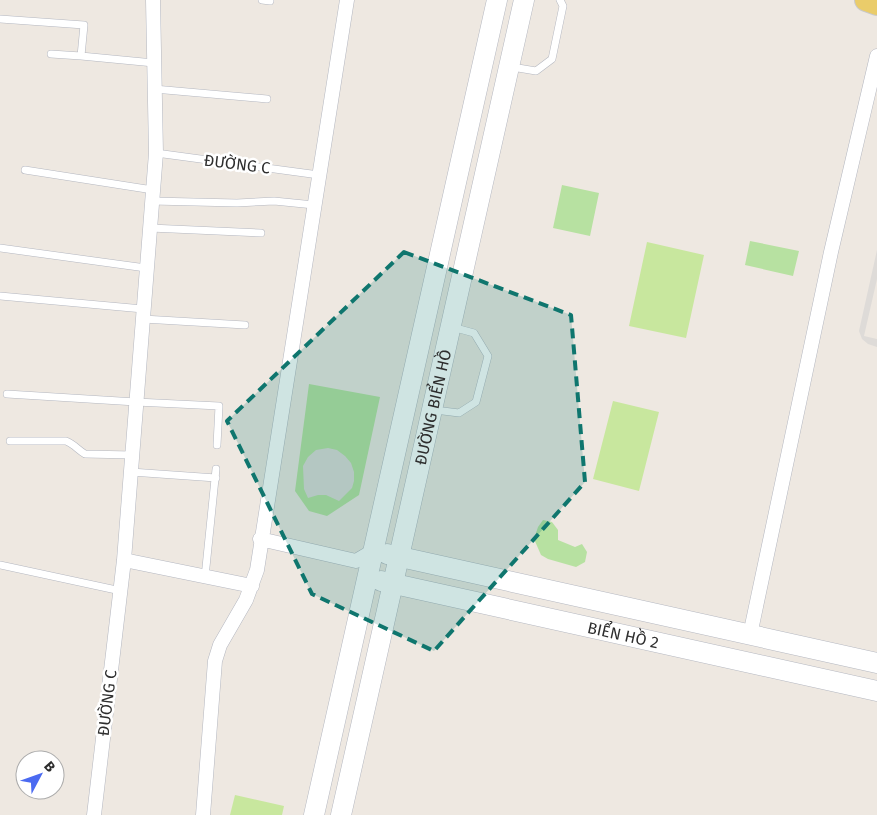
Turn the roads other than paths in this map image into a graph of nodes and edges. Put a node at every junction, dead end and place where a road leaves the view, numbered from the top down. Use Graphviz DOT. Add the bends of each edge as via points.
graph roads {
  1 [pos="153,0"];
  2 [pos="347,0"];
  3 [pos="497,0"];
  4 [pos="524,0"];
  5 [pos="560,0"];
  6 [pos="866,0"];
  7 [pos="877,4"];
  8 [pos="0,19"];
  9 [pos="51,54"];
  10 [pos="81,56"];
  11 [pos="877,56"];
  12 [pos="154,63"];
  13 [pos="509,67"];
  14 [pos="154,89"];
  15 [pos="267,99"];
  16 [pos="156,153"];
  17 [pos="25,170"];
  18 [pos="319,175"];
  19 [pos="152,195"];
  20 [pos="314,205"];
  21 [pos="150,228"];
  22 [pos="261,233"];
  23 [pos="0,248"];
  24 [pos="146,268"];
  25 [pos="0,296"];
  26 [pos="142,314"];
  27 [pos="244,325"];
  28 [pos="450,327"];
  29 [pos="7,394"];
  30 [pos="136,402"];
  31 [pos="432,410"];
  32 [pos="10,441"];
  33 [pos="217,445"];
  34 [pos="132,455"];
  35 [pos="216,469"];
  36 [pos="131,472"];
  37 [pos="216,478"];
  38 [pos="260,539"];
  39 [pos="364,556"];
  40 [pos="399,557"];
  41 [pos="124,560"];
  42 [pos="0,565"];
  43 [pos="205,577"];
  44 [pos="367,578"];
  45 [pos="393,584"];
  46 [pos="252,586"];
  47 [pos="120,591"];
  48 [pos="750,635"];
  49 [pos="877,663"];
  50 [pos="877,691"];
  51 [pos="94,815"];
  52 [pos="203,815"];
  53 [pos="314,815"];
  54 [pos="341,815"];
  1 -- 12 [label="street, ĐƯỜNG C"];
  2 -- 18 [label="street"];
  3 -- 39 [label="street, ĐƯỜNG BIỂN HỒ"];
  4 -- 13 [label="street, ĐƯỜNG BIỂN HỒ"];
  5 -- 13 [label="lane" via="563,6 552,59 536,71"];
  6 -- 7 [label="main road"];
  8 -- 10 [label="lane" via="84,25"];
  9 -- 10 [label="lane"];
  10 -- 12 [label="lane"];
  11 -- 48 [label="street" via="831,252"];
  12 -- 14 [label="street, ĐƯỜNG C"];
  13 -- 28 [label="street, ĐƯỜNG BIỂN HỒ"];
  14 -- 15 [label="lane"];
  14 -- 16 [label="street, ĐƯỜNG C"];
  16 -- 18 [label="lane, ĐƯỜNG C"];
  16 -- 19 [label="street, ĐƯỜNG C"];
  17 -- 19 [label="lane, ĐƯỜNG C"];
  18 -- 20 [label="street"];
  19 -- 20 [label="lane, ĐƯỜNG C" via="237,203 274,201"];
  19 -- 21 [label="street, ĐƯỜNG C"];
  20 -- 38 [label="street"];
  21 -- 22 [label="lane"];
  21 -- 24 [label="street, ĐƯỜNG C"];
  23 -- 24 [label="lane"];
  24 -- 26 [label="street, ĐƯỜNG C"];
  25 -- 26 [label="lane"];
  26 -- 27 [label="lane"];
  26 -- 30 [label="street, ĐƯỜNG C"];
  28 -- 31 [label="street, ĐƯỜNG BIỂN HỒ"];
  28 -- 31 [label="lane" via="474,333 488,356 476,402 459,413"];
  29 -- 30 [label="lane"];
  30 -- 33 [label="lane" via="219,406"];
  30 -- 34 [label="street, ĐƯỜNG C"];
  31 -- 40 [label="street, ĐƯỜNG BIỂN HỒ"];
  32 -- 34 [label="lane" via="66,441 85,454"];
  34 -- 36 [label="street, ĐƯỜNG C"];
  35 -- 37 [label="lane"];
  36 -- 37 [label="lane"];
  36 -- 41 [label="street, ĐƯỜNG C"];
  37 -- 43 [label="lane"];
  38 -- 39 [label="street"];
  38 -- 46 [label="street"];
  39 -- 40 [label="street, BIỂN HỒ 2"];
  39 -- 44 [label="street, ĐƯỜNG BIỂN HỒ"];
  40 -- 45 [label="street, ĐƯỜNG BIỂN HỒ"];
  40 -- 48 [label="street, BIỂN HỒ 2"];
  41 -- 43 [label="street"];
  41 -- 47 [label="street, ĐƯỜNG C"];
  42 -- 47 [label="lane"];
  43 -- 46 [label="street"];
  44 -- 45 [label="street, BIỂN HỒ 2"];
  44 -- 53 [label="street, ĐƯỜNG BIỂN HỒ"];
  45 -- 50 [label="street, BIỂN HỒ 2"];
  45 -- 54 [label="street, ĐƯỜNG BIỂN HỒ"];
  46 -- 52 [label="street" via="220,645 216,661"];
  47 -- 51 [label="street, ĐƯỜNG C"];
  48 -- 49 [label="street, BIỂN HỒ 2"];
}
